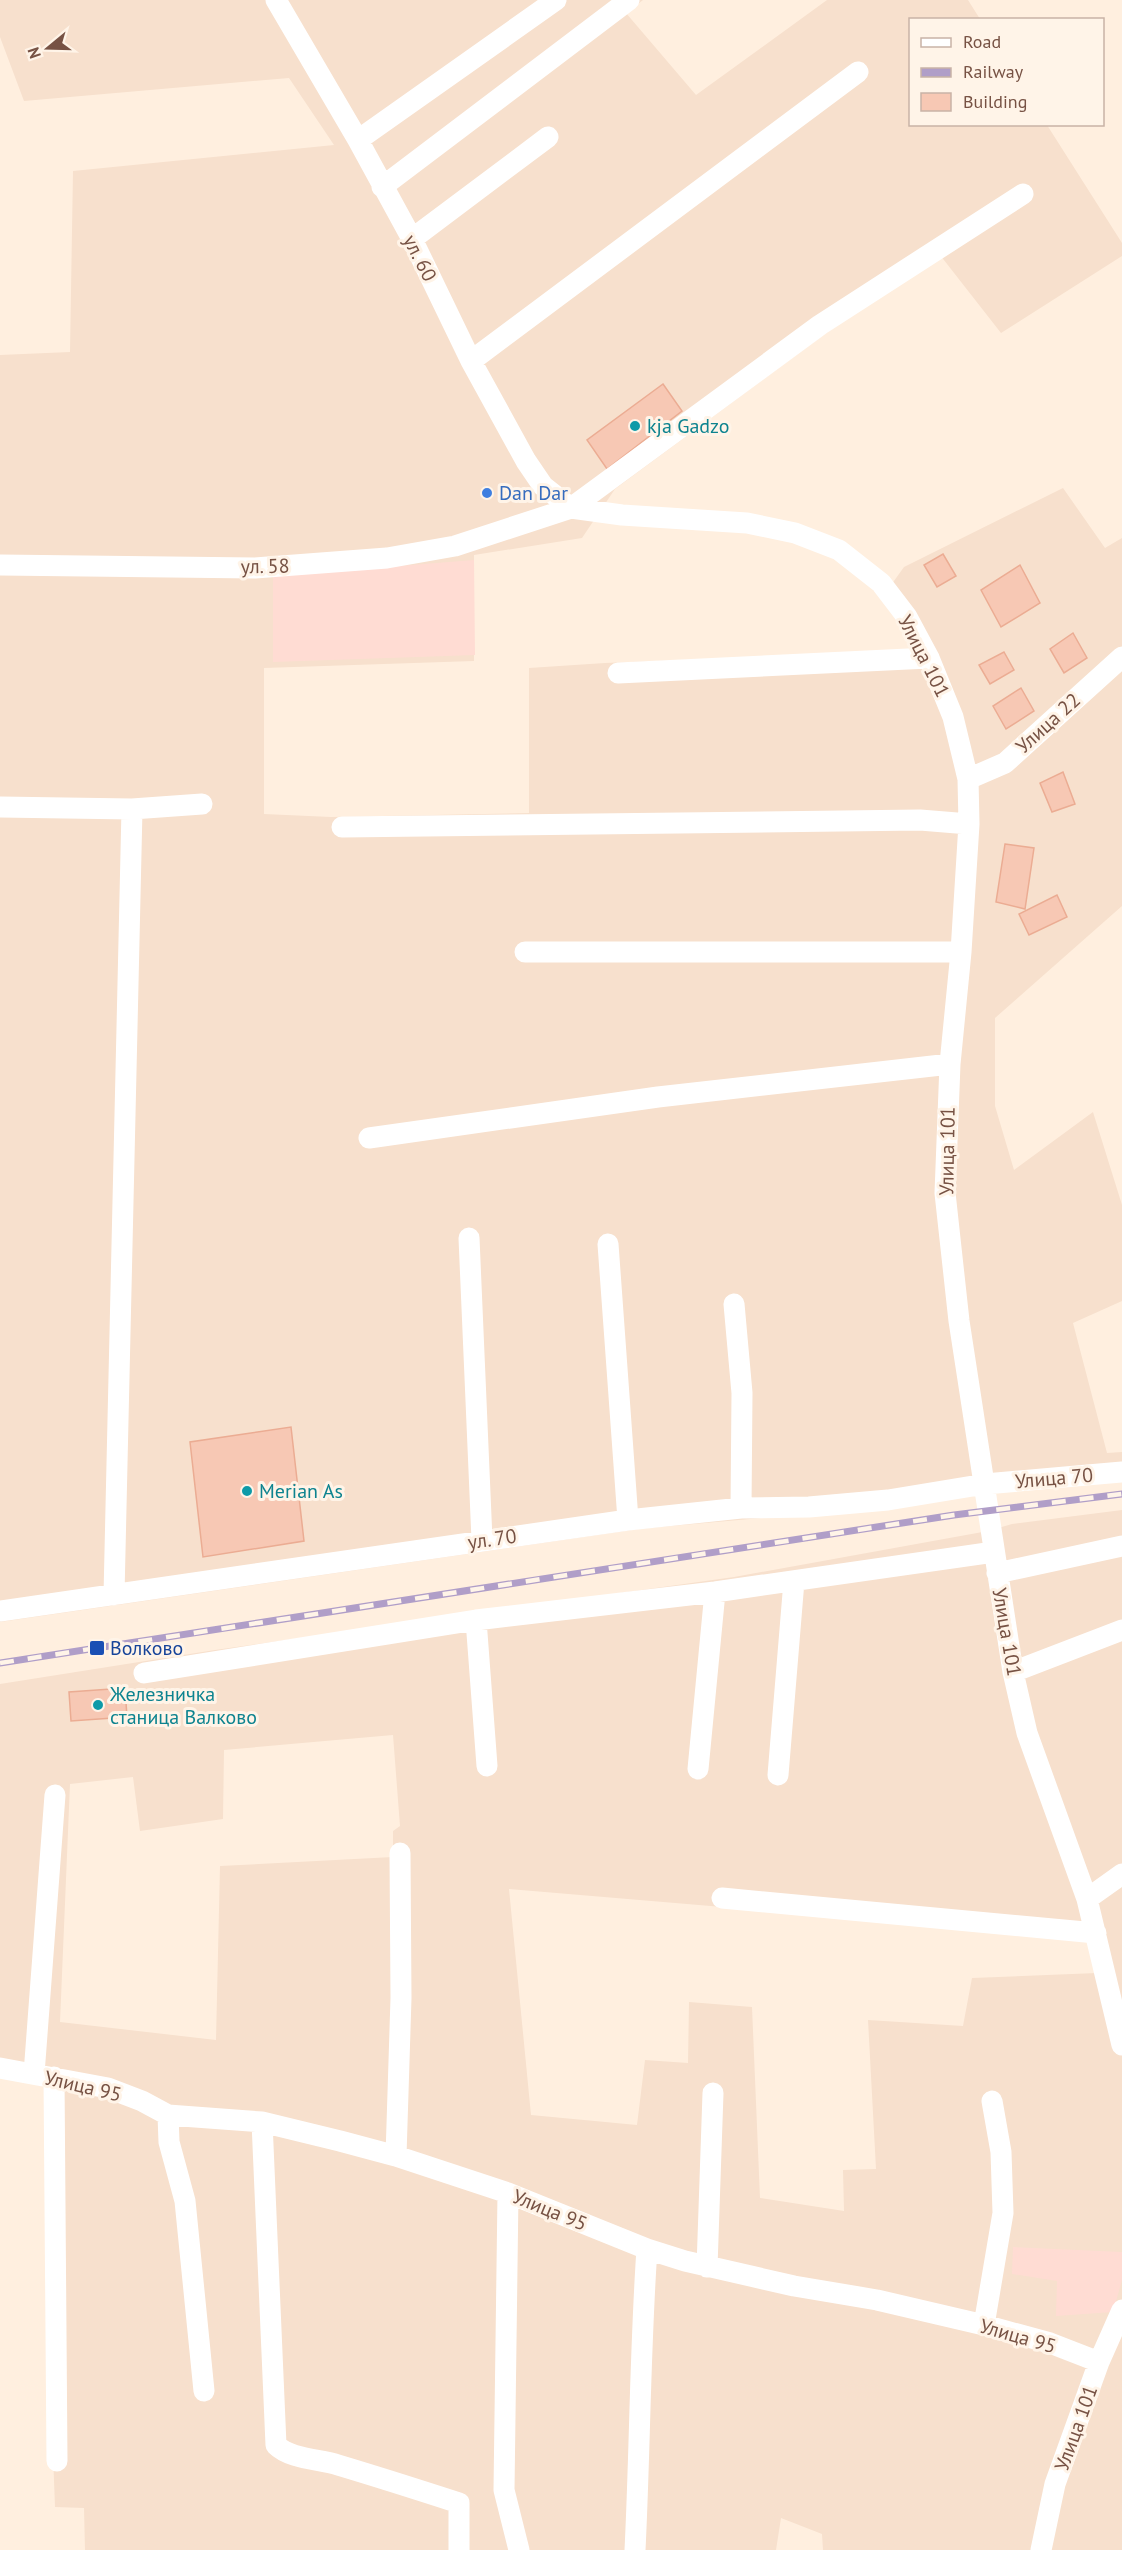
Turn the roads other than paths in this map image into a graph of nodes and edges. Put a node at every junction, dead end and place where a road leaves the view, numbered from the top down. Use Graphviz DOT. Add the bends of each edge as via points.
graph roads {
  1 [pos="276,0"];
  2 [pos="556,0"];
  3 [pos="629,0"];
  4 [pos="858,72"];
  5 [pos="548,137"];
  6 [pos="358,140"];
  7 [pos="382,187"];
  8 [pos="1023,194"];
  9 [pos="412,239"];
  10 [pos="471,361"];
  11 [pos="571,508"];
  12 [pos="0,565"];
  13 [pos="1122,657"];
  14 [pos="929,658"];
  15 [pos="618,673"];
  16 [pos="968,779"];
  17 [pos="202,804"];
  18 [pos="0,807"];
  19 [pos="132,809"];
  20 [pos="969,824"];
  21 [pos="342,827"];
  22 [pos="525,952"];
  23 [pos="961,952"];
  24 [pos="950,1064"];
  25 [pos="369,1138"];
  26 [pos="469,1238"];
  27 [pos="608,1244"];
  28 [pos="734,1304"];
  29 [pos="1122,1472"];
  30 [pos="985,1484"];
  31 [pos="741,1508"];
  32 [pos="628,1520"];
  33 [pos="482,1540"];
  34 [pos="1122,1546"];
  35 [pos="994,1552"];
  36 [pos="997,1573"];
  37 [pos="794,1581"];
  38 [pos="716,1592"];
  39 [pos="114,1595"];
  40 [pos="0,1611"];
  41 [pos="476,1620"];
  42 [pos="1122,1630"];
  43 [pos="144,1672"];
  44 [pos="1013,1672"];
  45 [pos="487,1766"];
  46 [pos="698,1769"];
  47 [pos="778,1775"];
  48 [pos="55,1796"];
  49 [pos="400,1853"];
  50 [pos="1122,1874"];
  51 [pos="722,1898"];
  52 [pos="1087,1899"];
  53 [pos="1096,1933"];
  54 [pos="1122,2045"];
  55 [pos="0,2068"];
  56 [pos="44,2075"];
  57 [pos="713,2093"];
  58 [pos="992,2101"];
  59 [pos="168,2115"];
  60 [pos="262,2122"];
  61 [pos="396,2156"];
  62 [pos="508,2193"];
  63 [pos="647,2249"];
  64 [pos="707,2267"];
  65 [pos="1122,2310"];
  66 [pos="984,2325"];
  67 [pos="1099,2362"];
  68 [pos="204,2391"];
  69 [pos="57,2461"];
  70 [pos="459,2550"];
  71 [pos="519,2550"];
  72 [pos="635,2550"];
  73 [pos="1041,2550"];
  1 -- 6 [label="street, ул. 60"];
  2 -- 6 [label="street"];
  3 -- 7 [label="street"];
  4 -- 10 [label="street"];
  5 -- 9 [label="street"];
  6 -- 7 [label="street, ул. 60"];
  7 -- 9 [label="street, ул. 60"];
  8 -- 11 [label="street" via="820,325"];
  9 -- 10 [label="street, ул. 60"];
  10 -- 11 [label="street, ул. 60" via="543,486"];
  11 -- 12 [label="street, ул. 58" via="455,546 317,565"];
  11 -- 14 [label="street, Улица 101" via="747,523 795,533 839,550 881,583 907,617"];
  13 -- 16 [label="street, Улица 22" via="1005,763"];
  14 -- 15 [label="street"];
  14 -- 16 [label="street, Улица 101" via="953,717"];
  16 -- 20 [label="street, Улица 101"];
  17 -- 19 [label="street"];
  18 -- 19 [label="street"];
  19 -- 39 [label="street"];
  20 -- 21 [label="street" via="920,820"];
  20 -- 23 [label="street, Улица 101"];
  22 -- 23 [label="street"];
  23 -- 24 [label="street, Улица 101"];
  24 -- 25 [label="street" via="658,1097"];
  24 -- 30 [label="street, Улица 101" via="945,1193 959,1321"];
  26 -- 33 [label="street"];
  27 -- 32 [label="street"];
  28 -- 31 [label="street" via="742,1393"];
  29 -- 30 [label="street, Улица 70"];
  30 -- 31 [label="street, ул. 70" via="809,1508"];
  30 -- 35 [label="street, Улица 101"];
  31 -- 32 [label="street, ул. 70"];
  32 -- 33 [label="street, ул. 70"];
  33 -- 39 [label="street, ул. 70"];
  34 -- 36 [label="street"];
  35 -- 36 [label="street, Улица 101"];
  35 -- 37 [label="street"];
  36 -- 44 [label="street, Улица 101"];
  37 -- 38 [label="street"];
  37 -- 47 [label="street"];
  38 -- 41 [label="street"];
  38 -- 46 [label="street"];
  39 -- 40 [label="street, ул. 70"];
  41 -- 43 [label="street"];
  41 -- 45 [label="street"];
  42 -- 44 [label="street"];
  44 -- 52 [label="street, Улица 101" via="1027,1733"];
  48 -- 56 [label="street"];
  49 -- 61 [label="street"];
  50 -- 52 [label="street"];
  51 -- 53 [label="street"];
  52 -- 53 [label="street, Улица 101"];
  53 -- 54 [label="street, Улица 101"];
  55 -- 56 [label="street, Улица 95"];
  56 -- 59 [label="street, Улица 95" via="108,2088"];
  56 -- 69 [label="street"];
  57 -- 64 [label="street"];
  58 -- 66 [label="street" via="1001,2152 1003,2213"];
  59 -- 60 [label="street, Улица 95"];
  59 -- 68 [label="street" via="169,2142 185,2201"];
  60 -- 61 [label="street, Улица 95"];
  60 -- 70 [label="street" via="276,2445 281,2450 459,2503"];
  61 -- 62 [label="street, Улица 95"];
  62 -- 63 [label="street, Улица 95"];
  62 -- 71 [label="street" via="504,2490"];
  63 -- 64 [label="street, Улица 95"];
  63 -- 72 [label="street"];
  64 -- 66 [label="street, Улица 95"];
  65 -- 67 [label="street, Улица 101"];
  66 -- 67 [label="street, Улица 95" via="1050,2343"];
  67 -- 73 [label="street, Улица 101" via="1055,2484"];
}
